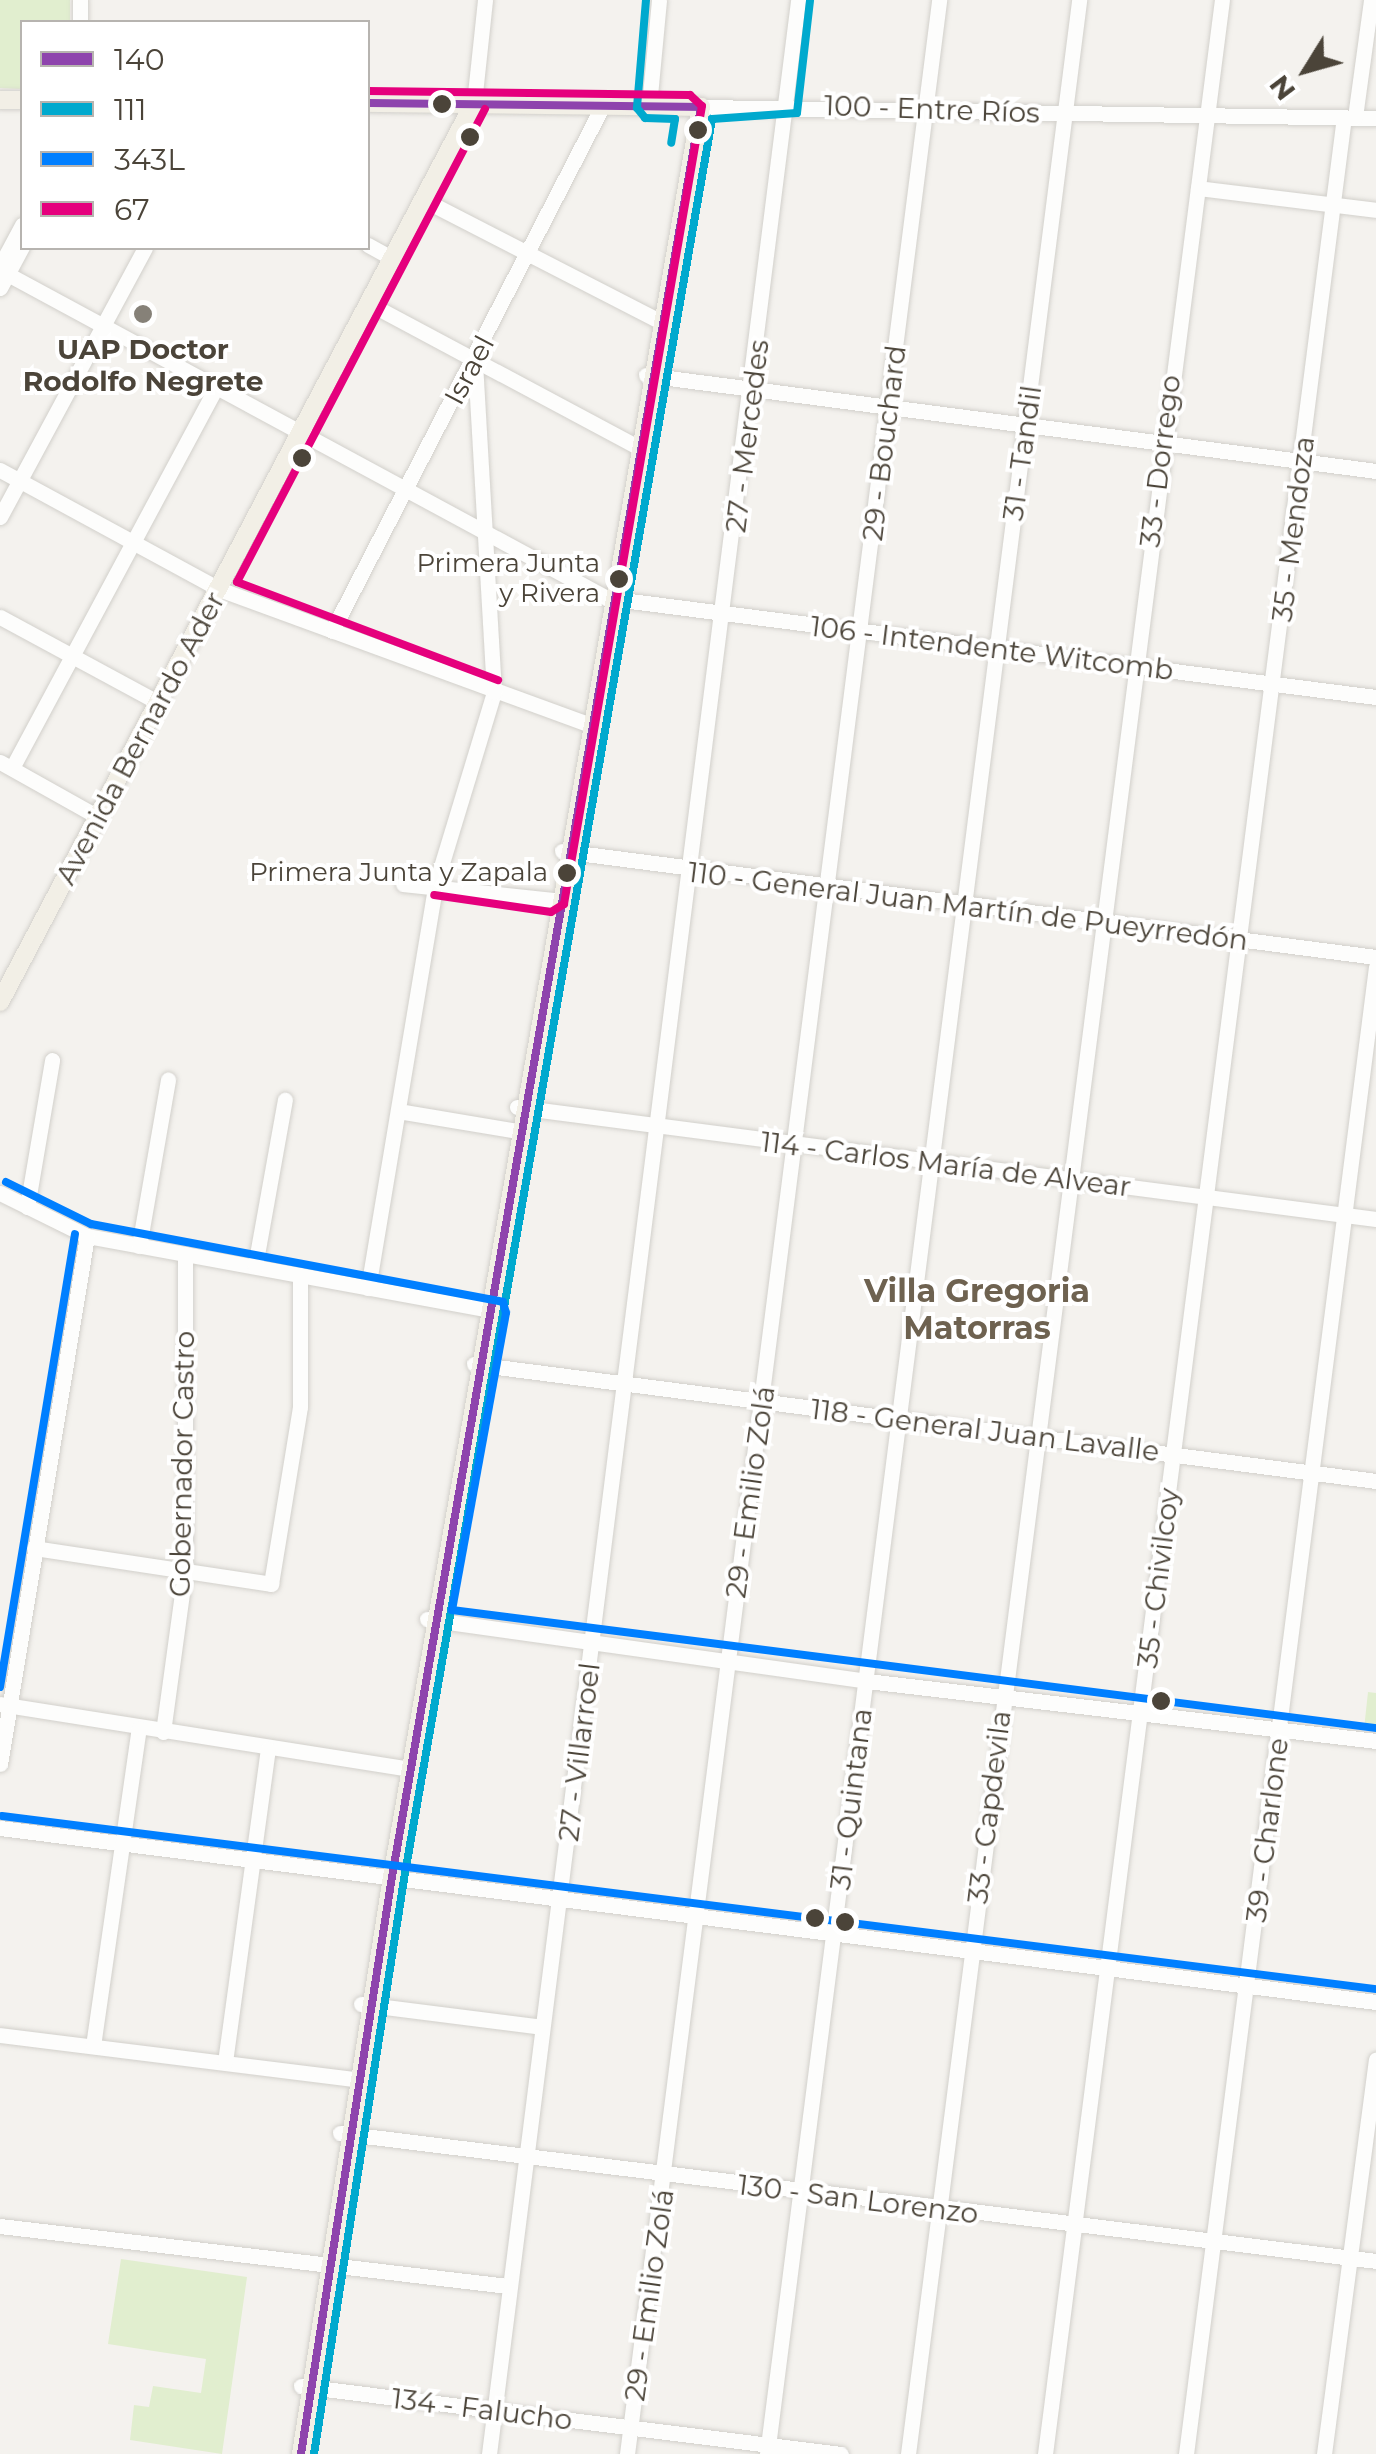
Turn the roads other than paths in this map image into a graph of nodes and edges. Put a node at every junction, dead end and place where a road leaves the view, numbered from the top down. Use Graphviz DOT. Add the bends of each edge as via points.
graph roads {
  1 [pos="485,0"];
  2 [pos="659,0"];
  3 [pos="798,0"];
  4 [pos="939,0"];
  5 [pos="1079,0"];
  6 [pos="1222,0"];
  7 [pos="1371,0"];
  8 [pos="370,102"];
  9 [pos="474,103"];
  10 [pos="787,105"];
  11 [pos="649,106"];
  12 [pos="602,107"];
  13 [pos="695,107"];
  14 [pos="928,108"];
  15 [pos="1068,112"];
  16 [pos="1206,114"];
  17 [pos="1350,117"];
  18 [pos="1376,118"];
  19 [pos="1198,188"];
  20 [pos="424,200"];
  21 [pos="1334,205"];
  22 [pos="1376,210"];
  23 [pos="20,229"];
  24 [pos="370,245"];
  25 [pos="20,250"];
  26 [pos="144,250"];
  27 [pos="531,255"];
  28 [pos="394,259"];
  29 [pos="2,274"];
  30 [pos="370,304"];
  31 [pos="658,322"];
  32 [pos="102,328"];
  33 [pos="475,359"];
  34 [pos="650,376"];
  35 [pos="753,389"];
  36 [pos="216,390"];
  37 [pos="889,407"];
  38 [pos="1026,425"];
  39 [pos="301,436"];
  40 [pos="1161,442"];
  41 [pos="638,447"];
  42 [pos="1300,461"];
  43 [pos="0,470"];
  44 [pos="1376,471"];
  45 [pos="19,481"];
  46 [pos="404,492"];
  47 [pos="0,517"];
  48 [pos="488,535"];
  49 [pos="133,542"];
  50 [pos="219,589"];
  51 [pos="612,598"];
  52 [pos="724,615"];
  53 [pos="0,617"];
  54 [pos="332,631"];
  55 [pos="860,632"];
  56 [pos="996,647"];
  57 [pos="72,656"];
  58 [pos="1136,667"];
  59 [pos="1275,681"];
  60 [pos="494,692"];
  61 [pos="1376,698"];
  62 [pos="159,702"];
  63 [pos="589,725"];
  64 [pos="6,765"];
  65 [pos="98,817"];
  66 [pos="566,853"];
  67 [pos="692,872"];
  68 [pos="402,884"];
  69 [pos="436,884"];
  70 [pos="830,886"];
  71 [pos="557,900"];
  72 [pos="966,906"];
  73 [pos="1104,923"];
  74 [pos="1240,940"];
  75 [pos="1376,958"];
  76 [pos="1376,967"];
  77 [pos="0,1002"];
  78 [pos="52,1060"];
  79 [pos="168,1080"];
  80 [pos="285,1100"];
  81 [pos="523,1108"];
  82 [pos="398,1110"];
  83 [pos="658,1126"];
  84 [pos="518,1131"];
  85 [pos="794,1144"];
  86 [pos="933,1164"];
  87 [pos="1067,1180"];
  88 [pos="0,1193"];
  89 [pos="1208,1198"];
  90 [pos="27,1207"];
  91 [pos="1344,1215"];
  92 [pos="1376,1219"];
  93 [pos="87,1236"];
  94 [pos="139,1246"];
  95 [pos="185,1254"];
  96 [pos="255,1266"];
  97 [pos="300,1275"];
  98 [pos="368,1288"];
  99 [pos="489,1310"];
  100 [pos="479,1364"];
  101 [pos="626,1384"];
  102 [pos="764,1401"];
  103 [pos="900,1419"];
  104 [pos="1036,1436"];
  105 [pos="1172,1454"];
  106 [pos="1311,1472"];
  107 [pos="1376,1481"];
  108 [pos="34,1548"];
  109 [pos="185,1570"];
  110 [pos="432,1620"];
  111 [pos="593,1644"];
  112 [pos="726,1660"];
  113 [pos="866,1681"];
  114 [pos="1003,1696"];
  115 [pos="5,1705"];
  116 [pos="1142,1713"];
  117 [pos="139,1728"];
  118 [pos="1279,1728"];
  119 [pos="163,1732"];
  120 [pos="1376,1741"];
  121 [pos="268,1750"];
  122 [pos="0,1764"];
  123 [pos="405,1769"];
  124 [pos="0,1828"];
  125 [pos="122,1844"];
  126 [pos="253,1860"];
  127 [pos="387,1876"];
  128 [pos="560,1901"];
  129 [pos="696,1918"];
  130 [pos="834,1936"];
  131 [pos="972,1953"];
  132 [pos="1110,1972"];
  133 [pos="1246,1990"];
  134 [pos="1376,2002"];
  135 [pos="366,2005"];
  136 [pos="542,2027"];
  137 [pos="0,2035"];
  138 [pos="93,2046"];
  139 [pos="1376,2058"];
  140 [pos="225,2062"];
  141 [pos="354,2079"];
  142 [pos="346,2134"];
  143 [pos="527,2154"];
  144 [pos="665,2176"];
  145 [pos="801,2191"];
  146 [pos="937,2208"];
  147 [pos="1074,2224"];
  148 [pos="0,2226"];
  149 [pos="1211,2243"];
  150 [pos="1348,2258"];
  151 [pos="326,2261"];
  152 [pos="1376,2261"];
  153 [pos="508,2286"];
  154 [pos="306,2386"];
  155 [pos="495,2410"];
  156 [pos="631,2428"];
  157 [pos="767,2449"];
  158 [pos="289,2454"];
  159 [pos="301,2454"];
  160 [pos="489,2454"];
  161 [pos="628,2454"];
  162 [pos="841,2454"];
  163 [pos="908,2454"];
  164 [pos="1045,2454"];
  165 [pos="1186,2454"];
  166 [pos="1324,2454"];
  1 -- 9 [label="street"];
  2 -- 11 [label="street"];
  3 -- 10 [label="street, 27 - Mercedes"];
  4 -- 14 [label="street, 29 - Bouchard"];
  5 -- 15 [label="street, 31 - Tandil"];
  6 -- 16 [label="street, 33 - Dorrego"];
  7 -- 17 [label="street, 35 - Mendoza"];
  8 -- 9 [label="main road, 100 - Entre Ríos"];
  9 -- 12 [label="main road, 100 - Entre Ríos"];
  9 -- 20 [label="main road, Avenida Bernardo Ader"];
  10 -- 13 [label="street, 100 - Entre Ríos"];
  10 -- 14 [label="street, 100 - Entre Ríos"];
  10 -- 35 [label="street, 27 - Mercedes"];
  11 -- 12 [label="main road, 100 - Entre Ríos"];
  11 -- 13 [label="main road, 100 - Entre Ríos"];
  12 -- 27 [label="street, Israel"];
  13 -- 31 [label="main road"];
  14 -- 15 [label="street, 100 - Entre Ríos"];
  14 -- 37 [label="street, 29 - Bouchard"];
  15 -- 16 [label="street, 100 - Entre Ríos"];
  15 -- 38 [label="street, 31 - Tandil"];
  16 -- 17 [label="street, 100 - Entre Ríos"];
  16 -- 19 [label="street, 33 - Dorrego"];
  17 -- 18 [label="street, 100 - Entre Ríos"];
  17 -- 21 [label="street, 35 - Mendoza"];
  19 -- 21 [label="street"];
  19 -- 40 [label="street, 33 - Dorrego"];
  20 -- 27 [label="street"];
  20 -- 28 [label="main road, Avenida Bernardo Ader"];
  21 -- 22 [label="street"];
  21 -- 42 [label="street, 35 - Mendoza"];
  23 -- 29 [label="street"];
  24 -- 28 [label="street"];
  25 -- 29 [label="street"];
  26 -- 32 [label="street"];
  27 -- 31 [label="street"];
  27 -- 33 [label="street, Israel"];
  28 -- 30 [label="main road, Avenida Bernardo Ader"];
  29 -- 32 [label="street, 106 - Intendente Witcomb"];
  30 -- 33 [label="street"];
  30 -- 39 [label="main road, Avenida Bernardo Ader"];
  31 -- 34 [label="main road"];
  32 -- 36 [label="street, 106 - Intendente Witcomb"];
  32 -- 45 [label="street"];
  33 -- 41 [label="street"];
  33 -- 46 [label="street, Israel"];
  33 -- 48 [label="street"];
  34 -- 35 [label="street"];
  34 -- 41 [label="main road"];
  35 -- 37 [label="street"];
  35 -- 52 [label="street, 27 - Mercedes"];
  36 -- 39 [label="street, 106 - Intendente Witcomb"];
  36 -- 49 [label="street"];
  37 -- 38 [label="street"];
  37 -- 55 [label="street, 29 - Bouchard"];
  38 -- 40 [label="street"];
  38 -- 56 [label="street, 31 - Tandil"];
  39 -- 46 [label="street, 106 - Intendente Witcomb"];
  39 -- 50 [label="main road, Avenida Bernardo Ader"];
  40 -- 42 [label="street"];
  40 -- 58 [label="street, 33 - Dorrego"];
  41 -- 51 [label="main road"];
  42 -- 44 [label="street"];
  42 -- 59 [label="street, 35 - Mendoza"];
  43 -- 45 [label="street"];
  45 -- 47 [label="street"];
  45 -- 49 [label="street"];
  46 -- 48 [label="street, 106 - Intendente Witcomb"];
  46 -- 54 [label="street, Israel"];
  48 -- 51 [label="street, 106 - Intendente Witcomb"];
  48 -- 60 [label="street"];
  49 -- 50 [label="street"];
  49 -- 57 [label="street"];
  50 -- 54 [label="street"];
  50 -- 62 [label="main road, Avenida Bernardo Ader"];
  51 -- 52 [label="street, 106 - Intendente Witcomb"];
  51 -- 63 [label="main road"];
  52 -- 55 [label="street, 106 - Intendente Witcomb"];
  52 -- 67 [label="street, 27 - Mercedes"];
  53 -- 57 [label="street"];
  54 -- 60 [label="street"];
  55 -- 56 [label="street, 106 - Intendente Witcomb"];
  55 -- 70 [label="street, 29 - Bouchard"];
  56 -- 58 [label="street, 106 - Intendente Witcomb"];
  56 -- 72 [label="street, 31 - Tandil"];
  57 -- 62 [label="street"];
  57 -- 64 [label="street"];
  58 -- 59 [label="street, 106 - Intendente Witcomb"];
  58 -- 73 [label="street, 33 - Dorrego"];
  59 -- 61 [label="street, 106 - Intendente Witcomb"];
  59 -- 74 [label="street, 35 - Mendoza"];
  60 -- 63 [label="street"];
  60 -- 69 [label="street"];
  62 -- 65 [label="main road, Avenida Bernardo Ader"];
  63 -- 66 [label="main road"];
  64 -- 65 [label="street"];
  65 -- 77 [label="main road, Avenida Bernardo Ader"];
  66 -- 67 [label="street, 110 - General Juan Martín de Pueyrredón"];
  66 -- 71 [label="main road"];
  67 -- 70 [label="street, 110 - General Juan Martín de Pueyrredón"];
  67 -- 83 [label="street, 27 - Villarroel"];
  68 -- 69 [label="street"];
  69 -- 71 [label="street"];
  69 -- 82 [label="street"];
  70 -- 72 [label="street, 110 - General Juan Martín de Pueyrredón"];
  70 -- 85 [label="street, 29 - Emilio Zolá"];
  71 -- 81 [label="main road"];
  72 -- 73 [label="street, 110 - General Juan Martín de Pueyrredón"];
  72 -- 86 [label="street, 31 - Quintana"];
  73 -- 74 [label="street, 110 - General Juan Martín de Pueyrredón"];
  73 -- 87 [label="street, 33 - Capdevila"];
  74 -- 75 [label="street, 110 - General Juan Martín de Pueyrredón"];
  74 -- 89 [label="street, 35 - Chivilcoy"];
  76 -- 91 [label="street, 39 - Charlone"];
  78 -- 90 [label="street"];
  79 -- 94 [label="street"];
  80 -- 96 [label="street"];
  81 -- 83 [label="street, 114 - Carlos María de Alvear"];
  81 -- 84 [label="main road"];
  82 -- 84 [label="street"];
  82 -- 98 [label="street"];
  83 -- 85 [label="street, 114 - Carlos María de Alvear"];
  83 -- 101 [label="street, 27 - Villarroel"];
  84 -- 99 [label="main road"];
  85 -- 86 [label="street, 114 - Carlos María de Alvear"];
  85 -- 102 [label="street, 29 - Emilio Zolá"];
  86 -- 87 [label="street, 114 - Carlos María de Alvear"];
  86 -- 103 [label="street, 31 - Quintana"];
  87 -- 89 [label="street, 114 - Carlos María de Alvear"];
  87 -- 104 [label="street, 33 - Capdevila"];
  88 -- 90 [label="street"];
  89 -- 91 [label="street, 114 - Carlos María de Alvear"];
  89 -- 105 [label="street, 35 - Chivilcoy"];
  90 -- 93 [label="street"];
  91 -- 92 [label="street, 114 - Carlos María de Alvear"];
  91 -- 106 [label="street, 39 - Charlone"];
  93 -- 94 [label="street"];
  93 -- 108 [label="street"];
  94 -- 95 [label="street"];
  95 -- 96 [label="street"];
  95 -- 109 [label="street, Gobernador Castro"];
  96 -- 97 [label="street"];
  97 -- 98 [label="street"];
  97 -- 109 [label="street" via="300,1407 271,1584"];
  98 -- 99 [label="street"];
  99 -- 100 [label="main road"];
  100 -- 101 [label="street, 118 - General Juan Lavalle"];
  100 -- 110 [label="main road"];
  101 -- 102 [label="street, 118 - General Juan Lavalle"];
  101 -- 111 [label="street, 27 - Villarroel"];
  102 -- 103 [label="street, 118 - General Juan Lavalle"];
  102 -- 112 [label="street, 29 - Emilio Zolá"];
  103 -- 104 [label="street, 118 - General Juan Lavalle"];
  103 -- 113 [label="street, 31 - Quintana"];
  104 -- 105 [label="street, 118 - General Juan Lavalle"];
  104 -- 114 [label="street, 33 - Capdevila"];
  105 -- 106 [label="street, 118 - General Juan Lavalle"];
  105 -- 116 [label="street, 35 - Chivilcoy"];
  106 -- 107 [label="street, 118 - General Juan Lavalle"];
  106 -- 118 [label="street, 39 - Charlone"];
  108 -- 109 [label="street"];
  108 -- 115 [label="street"];
  109 -- 119 [label="street, Gobernador Castro"];
  110 -- 111 [label="street"];
  110 -- 123 [label="main road"];
  111 -- 112 [label="street"];
  111 -- 128 [label="street, 27 - Villarroel"];
  112 -- 113 [label="street"];
  112 -- 129 [label="street, 29 - Emilio Zolá"];
  113 -- 114 [label="street"];
  113 -- 130 [label="street, 31 - Quintana"];
  114 -- 116 [label="street"];
  114 -- 131 [label="street, 33 - Capdevila"];
  115 -- 117 [label="street"];
  115 -- 122 [label="street"];
  116 -- 118 [label="street"];
  116 -- 132 [label="street, 35 - Chivilcoy"];
  117 -- 119 [label="street"];
  117 -- 125 [label="street"];
  118 -- 120 [label="street"];
  118 -- 133 [label="street, 39 - Charlone"];
  119 -- 121 [label="street"];
  121 -- 123 [label="street"];
  121 -- 126 [label="street"];
  123 -- 127 [label="main road"];
  124 -- 125 [label="street"];
  125 -- 126 [label="street"];
  125 -- 138 [label="street"];
  126 -- 127 [label="street"];
  126 -- 140 [label="street"];
  127 -- 128 [label="street"];
  127 -- 135 [label="main road"];
  128 -- 129 [label="street"];
  128 -- 136 [label="street, 27 - Villarroel"];
  129 -- 130 [label="street"];
  129 -- 144 [label="street, 29 - Emilio Zolá"];
  130 -- 131 [label="street"];
  130 -- 145 [label="street, 31 - Quintana"];
  131 -- 132 [label="street"];
  131 -- 146 [label="street, 33 - Capdevila"];
  132 -- 133 [label="street"];
  132 -- 147 [label="street, 35 - Chivilcoy"];
  133 -- 134 [label="street"];
  133 -- 149 [label="street, 39 - Charlone"];
  135 -- 136 [label="street"];
  135 -- 141 [label="main road"];
  136 -- 143 [label="street, 27 - Villarroel"];
  137 -- 138 [label="street"];
  138 -- 140 [label="street"];
  139 -- 150 [label="street"];
  140 -- 141 [label="street"];
  141 -- 142 [label="main road"];
  142 -- 143 [label="street, 130 - San Lorenzo"];
  142 -- 151 [label="main road"];
  143 -- 144 [label="street, 130 - San Lorenzo"];
  143 -- 153 [label="street, 27 - Villarroel"];
  144 -- 145 [label="street, 130 - San Lorenzo"];
  144 -- 156 [label="street, 29 - Emilio Zolá"];
  145 -- 146 [label="street, 130 - San Lorenzo"];
  145 -- 157 [label="street, 31 - Quintana"];
  146 -- 147 [label="street, 130 - San Lorenzo"];
  146 -- 163 [label="street, 33 - Capdevila"];
  147 -- 149 [label="street, 130 - San Lorenzo"];
  147 -- 164 [label="street, 35 - Chivilcoy"];
  148 -- 151 [label="street"];
  149 -- 150 [label="street, 130 - San Lorenzo"];
  149 -- 165 [label="street, 39 - Charlone"];
  150 -- 152 [label="street, 130 - San Lorenzo"];
  150 -- 166 [label="street"];
  151 -- 153 [label="street"];
  151 -- 154 [label="main road"];
  153 -- 155 [label="street, 27 - Villarroel"];
  154 -- 155 [label="street, 134 - Falucho"];
  154 -- 158 [label="main road"];
  154 -- 159 [label="main road"];
  155 -- 156 [label="street, 134 - Falucho"];
  155 -- 160 [label="street, 27 - Villarroel"];
  156 -- 157 [label="street, 134 - Falucho"];
  156 -- 161 [label="street, 29 - Emilio Zolá"];
  157 -- 162 [label="street, 134 - Falucho"];
}
